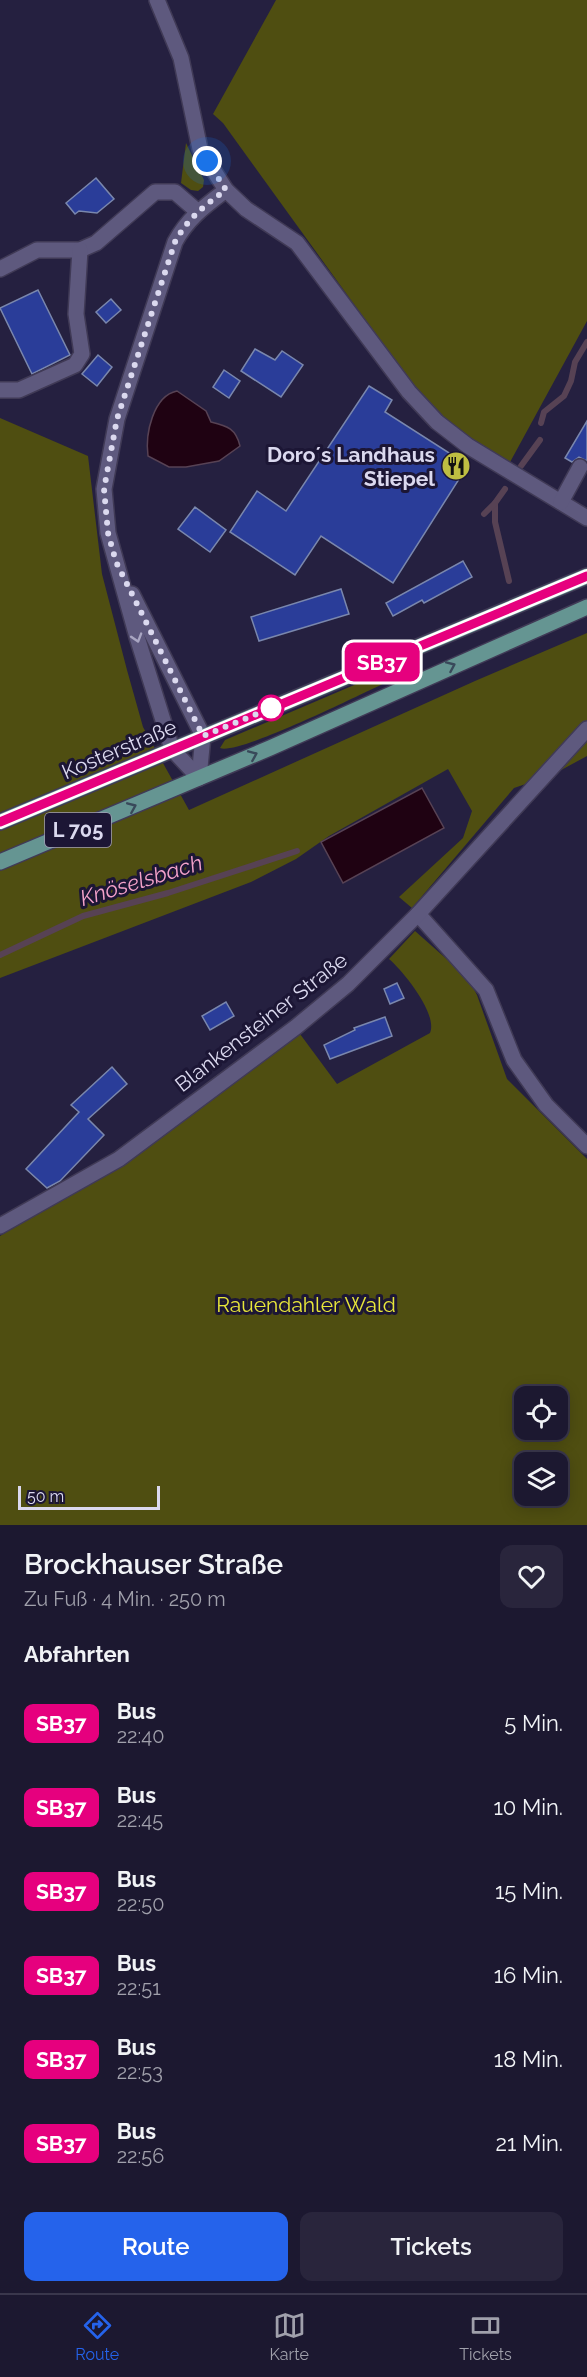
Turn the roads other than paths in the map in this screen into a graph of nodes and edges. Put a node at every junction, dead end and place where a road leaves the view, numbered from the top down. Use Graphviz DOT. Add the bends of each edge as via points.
graph roads {
  1 [pos="157,0"];
  2 [pos="226,190"];
  3 [pos="197,211"];
  4 [pos="80,250"];
  5 [pos="0,269"];
  6 [pos="0,390"];
  7 [pos="580,467"];
  8 [pos="561,502"];
  9 [pos="587,518"];
  10 [pos="116,562"];
  11 [pos="587,576"];
  12 [pos="587,607"];
  13 [pos="587,729"];
  14 [pos="203,736"];
  15 [pos="172,749"];
  16 [pos="199,778"];
  17 [pos="0,822"];
  18 [pos="0,862"];
  19 [pos="418,914"];
  20 [pos="587,1146"];
  21 [pos="0,1226"];
  1 -- 2 [label="street" via="182,58 200,149"];
  2 -- 3 [label="street"];
  2 -- 8 [label="street" via="246,209 297,243 409,392 437,422 468,446"];
  3 -- 4 [label="street" via="175,192 155,192 106,237"];
  3 -- 10 [label="street" via="175,242 117,419 104,489 108,533"];
  4 -- 5 [label="street" via="37,250"];
  4 -- 6 [label="street" via="76,314 82,354 75,365 29,386"];
  7 -- 8 [label="street"];
  8 -- 9 [label="street"];
  10 -- 14 [label="street"];
  10 -- 15 [label="street, one-way"];
  11 -- 14 [label="main road, Kosterstraße / L 705"];
  16 -- 12 [label="main road, L 705, one-way"];
  13 -- 19 [label="street, Blankensteiner Straße"];
  14 -- 15 [label="main road, Kosterstraße / L 705"];
  14 -- 16 [label="street"];
  15 -- 16 [label="street"];
  15 -- 17 [label="main road, Kosterstraße / L 705"];
  18 -- 16 [label="main road, L 705, one-way"];
  19 -- 20 [label="street" via="486,990 514,1060 546,1105"];
  19 -- 21 [label="street, Blankensteiner Straße" via="348,984 162,1128 119,1159"];
}
